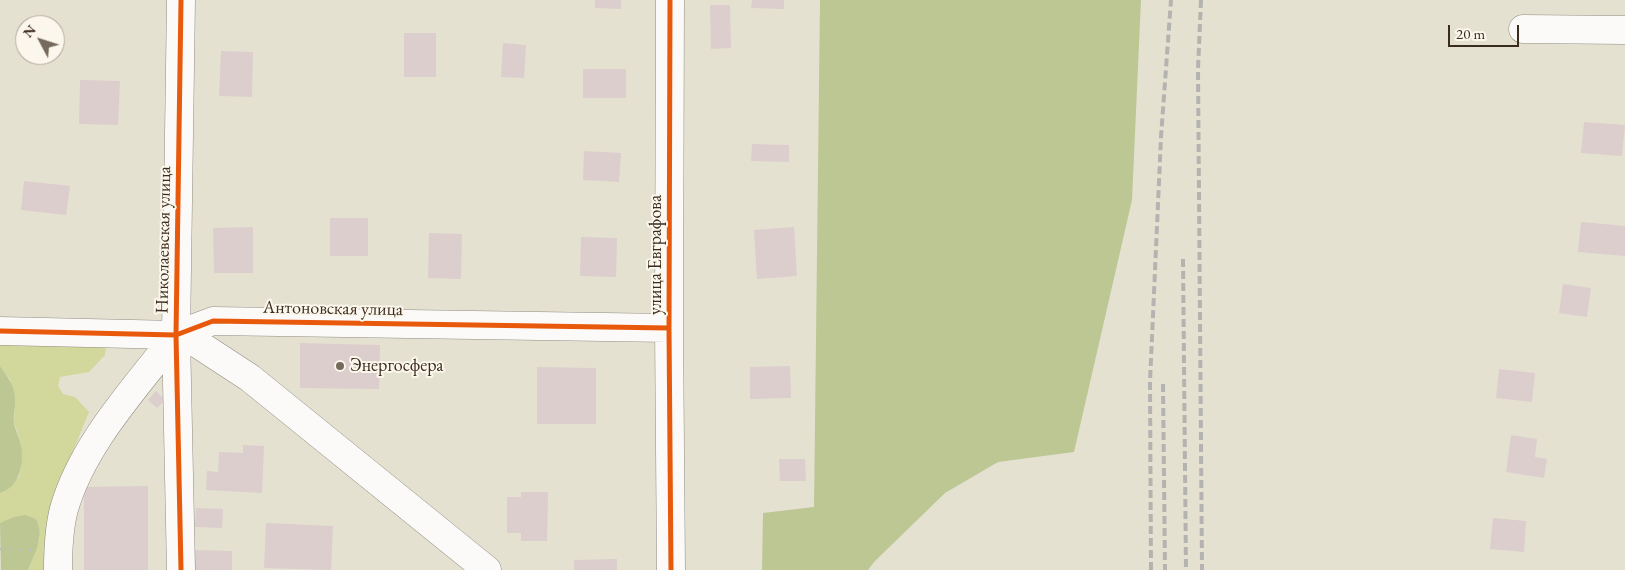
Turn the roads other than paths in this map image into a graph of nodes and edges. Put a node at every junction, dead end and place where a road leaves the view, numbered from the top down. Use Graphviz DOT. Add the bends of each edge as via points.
graph roads {
  1 [pos="181,0"];
  2 [pos="670,0"];
  3 [pos="1523,28"];
  4 [pos="1625,30"];
  5 [pos="669,328"];
  6 [pos="0,331"];
  7 [pos="176,335"];
  8 [pos="58,560"];
  9 [pos="181,570"];
  10 [pos="487,570"];
  11 [pos="671,570"];
  1 -- 7 [label="street, Николаевская улица"];
  2 -- 5 [label="street, улица Евграфова"];
  3 -- 4 [label="street"];
  5 -- 7 [label="street, Антоновская улица" via="214,321"];
  5 -- 11 [label="street, улица Евграфова"];
  6 -- 7 [label="street, Антоновская улица"];
  7 -- 8 [label="street" via="94,441 74,479 64,510"];
  7 -- 9 [label="street, Николаевская улица"];
  7 -- 10 [label="street" via="198,344 250,378"];
}
